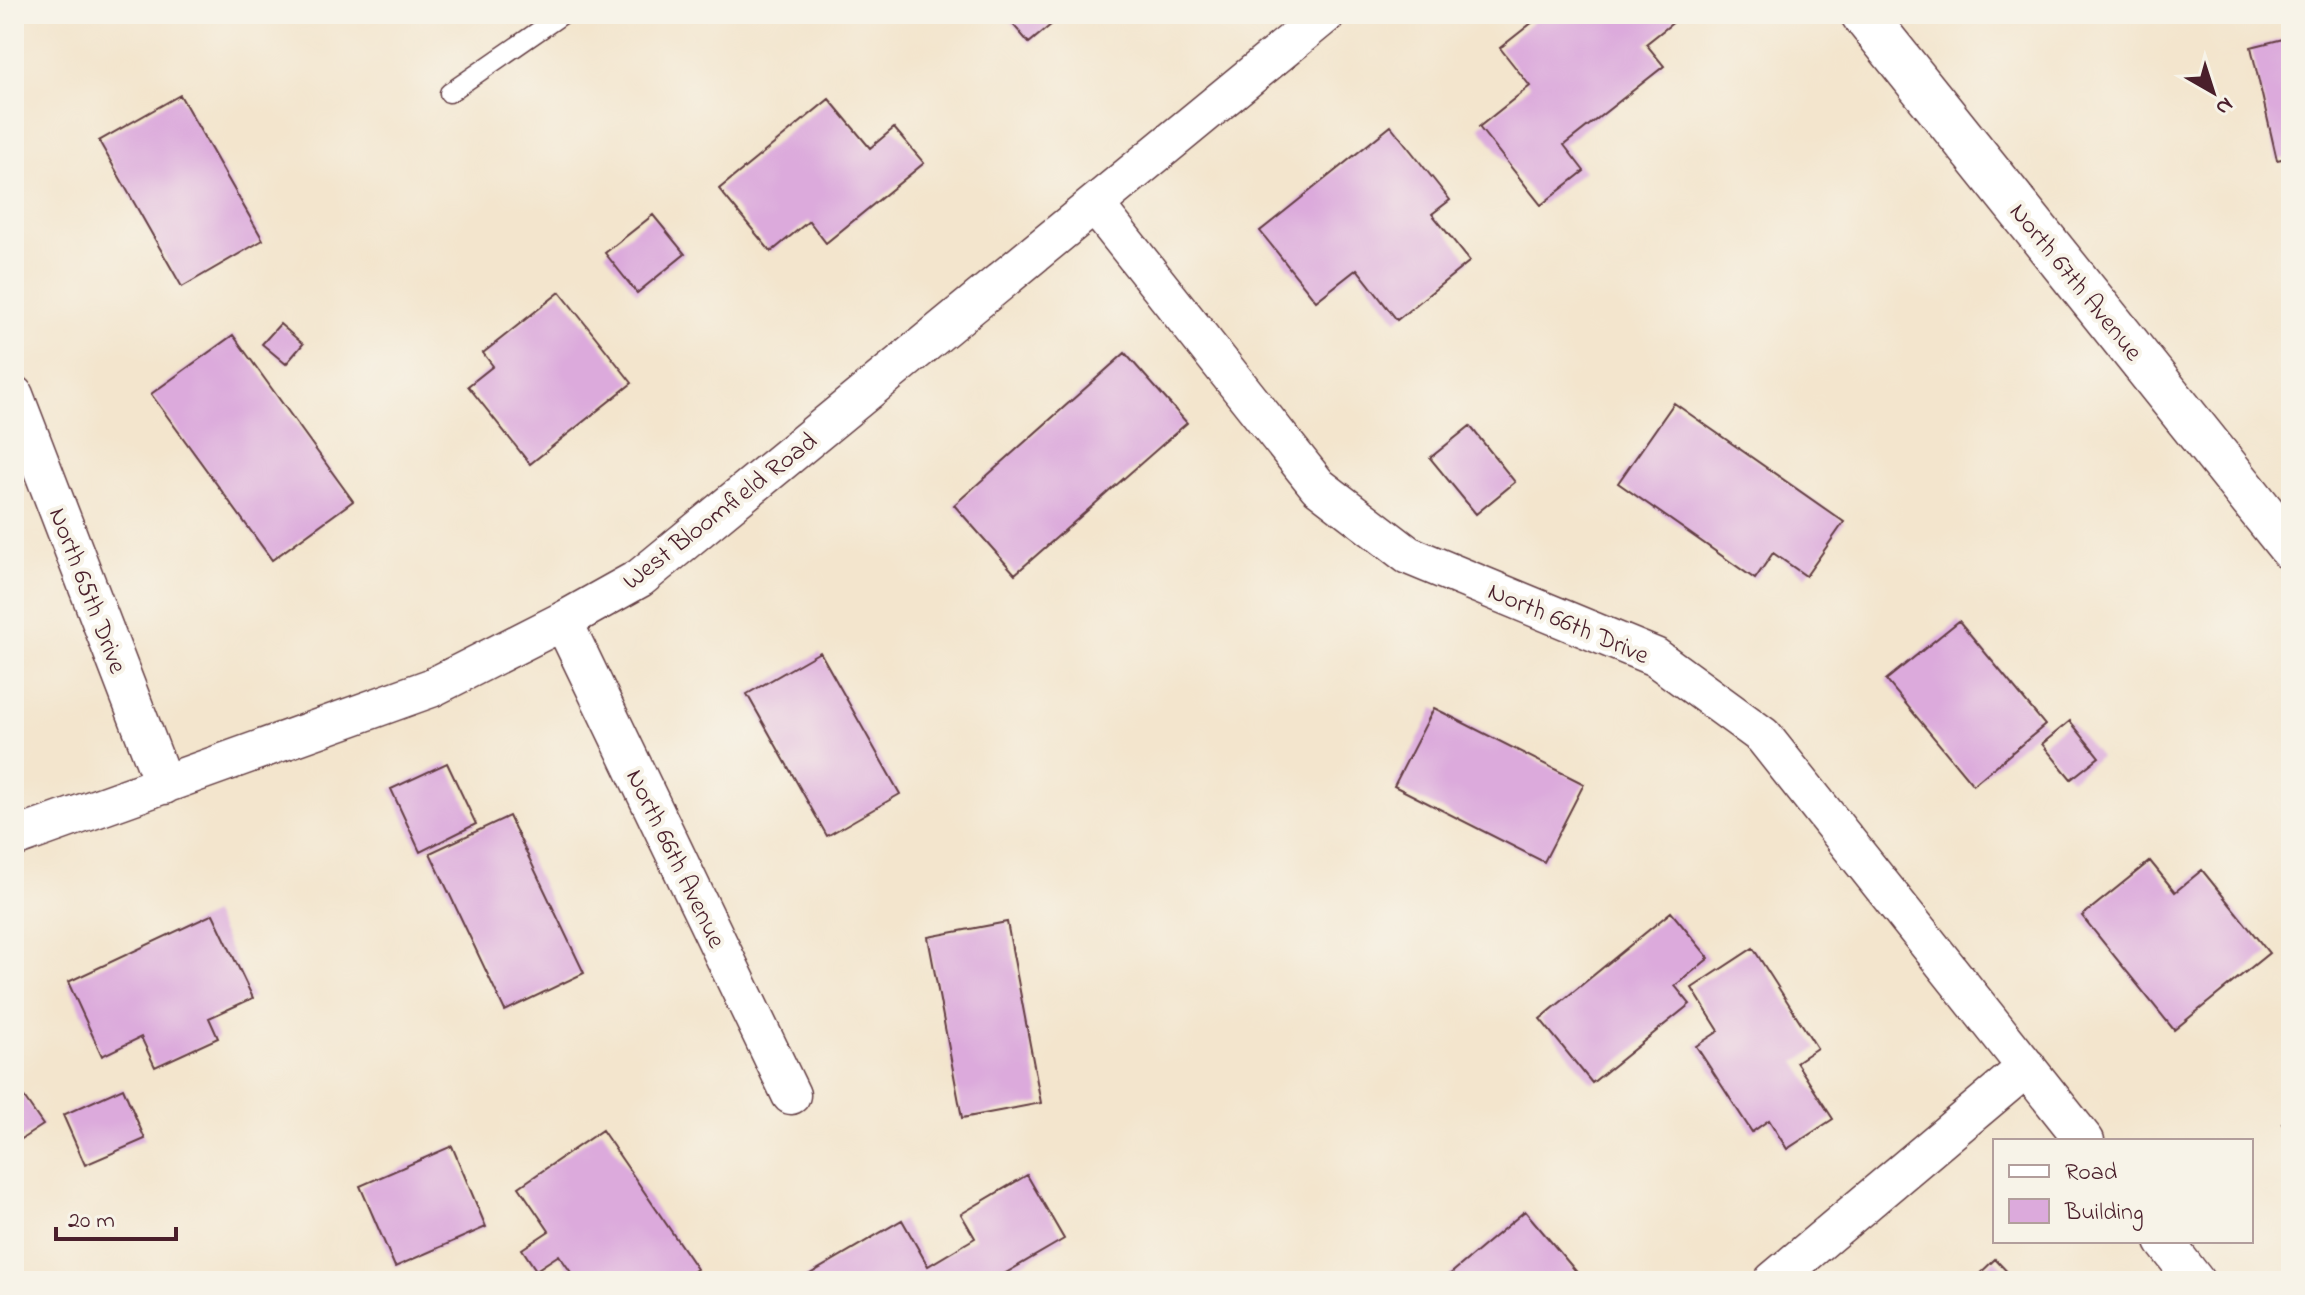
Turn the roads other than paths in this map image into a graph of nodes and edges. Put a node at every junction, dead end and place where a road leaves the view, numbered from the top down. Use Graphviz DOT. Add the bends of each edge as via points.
graph roads {
  1 [pos="563,14"];
  2 [pos="1326,14"];
  3 [pos="1863,14"];
  4 [pos="449,93"];
  5 [pos="1095,205"];
  6 [pos="14,395"];
  7 [pos="2291,548"];
  8 [pos="563,621"];
  9 [pos="164,785"];
  10 [pos="14,838"];
  11 [pos="2027,1067"];
  12 [pos="791,1095"];
  13 [pos="2083,1139"];
  14 [pos="2166,1243"];
  15 [pos="1773,1281"];
  16 [pos="2195,1281"];
  1 -- 4 [label="lane"];
  2 -- 5 [label="street, West Bloomfield Road"];
  3 -- 7 [label="main road, North 67th Avenue"];
  5 -- 8 [label="street, West Bloomfield Road" via="640,578"];
  5 -- 11 [label="street, North 66th Drive" via="1318,486 1408,555 1655,657 1763,736"];
  6 -- 9 [label="street, North 65th Drive"];
  8 -- 9 [label="street, West Bloomfield Road" via="431,688"];
  8 -- 12 [label="street, North 66th Avenue"];
  9 -- 10 [label="street, West Bloomfield Road"];
  11 -- 13 [label="street, North 66th Drive"];
  11 -- 15 [label="street"];
  14 -- 16 [label="street"];
}
